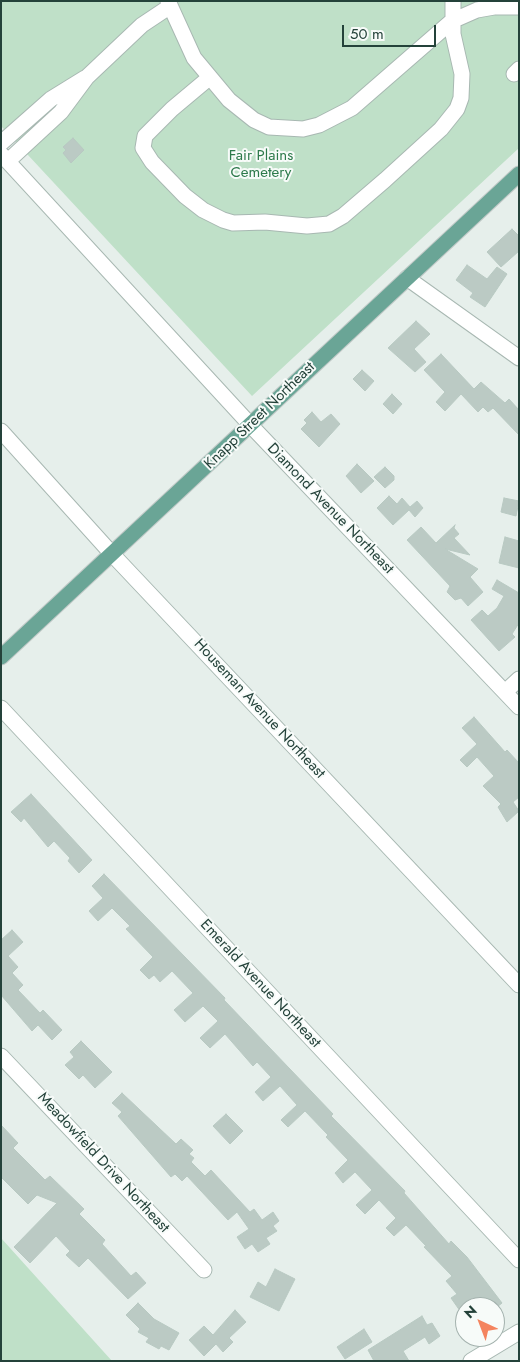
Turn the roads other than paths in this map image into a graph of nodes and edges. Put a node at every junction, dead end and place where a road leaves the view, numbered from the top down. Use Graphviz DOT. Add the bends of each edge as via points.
graph roads {
  1 [pos="453,1"];
  2 [pos="169,4"];
  3 [pos="519,7"];
  4 [pos="452,21"];
  5 [pos="209,78"];
  6 [pos="3,154"];
  7 [pos="519,174"];
  8 [pos="408,278"];
  9 [pos="519,358"];
  10 [pos="250,424"];
  11 [pos="1,431"];
  12 [pos="112,554"];
  13 [pos="1,658"];
  14 [pos="519,679"];
  15 [pos="505,692"];
  16 [pos="519,707"];
  17 [pos="1,708"];
  18 [pos="519,985"];
  19 [pos="1,1056"];
  20 [pos="519,1260"];
  21 [pos="204,1270"];
  22 [pos="519,1332"];
  23 [pos="471,1361"];
  1 -- 4 [label="street"];
  2 -- 5 [label="street" via="194,58"];
  2 -- 6 [label="street" via="87,77 64,108"];
  3 -- 4 [label="street" via="494,6"];
  4 -- 5 [label="street" via="352,108 303,129 269,127 254,120"];
  4 -- 5 [label="street" via="462,74 457,109 441,129 385,180 329,224 307,226 223,220 203,210 152,162 142,148 145,136"];
  6 -- 10 [label="street, Diamond Avenue Northeast"];
  7 -- 8 [label="main road, Knapp Street Northeast"];
  8 -- 9 [label="street"];
  8 -- 10 [label="main road, Knapp Street Northeast"];
  10 -- 12 [label="main road, Knapp Street Northeast"];
  10 -- 15 [label="street, Diamond Avenue Northeast"];
  11 -- 12 [label="street, Houseman Avenue Northeast"];
  12 -- 13 [label="main road, Knapp Street Northeast"];
  12 -- 18 [label="street, Houseman Avenue Northeast"];
  14 -- 15 [label="street"];
  15 -- 16 [label="street, Diamond Avenue Northeast"];
  17 -- 20 [label="street, Emerald Avenue Northeast"];
  19 -- 21 [label="street, Meadowfield Drive Northeast"];
  22 -- 23 [label="street"];
}
